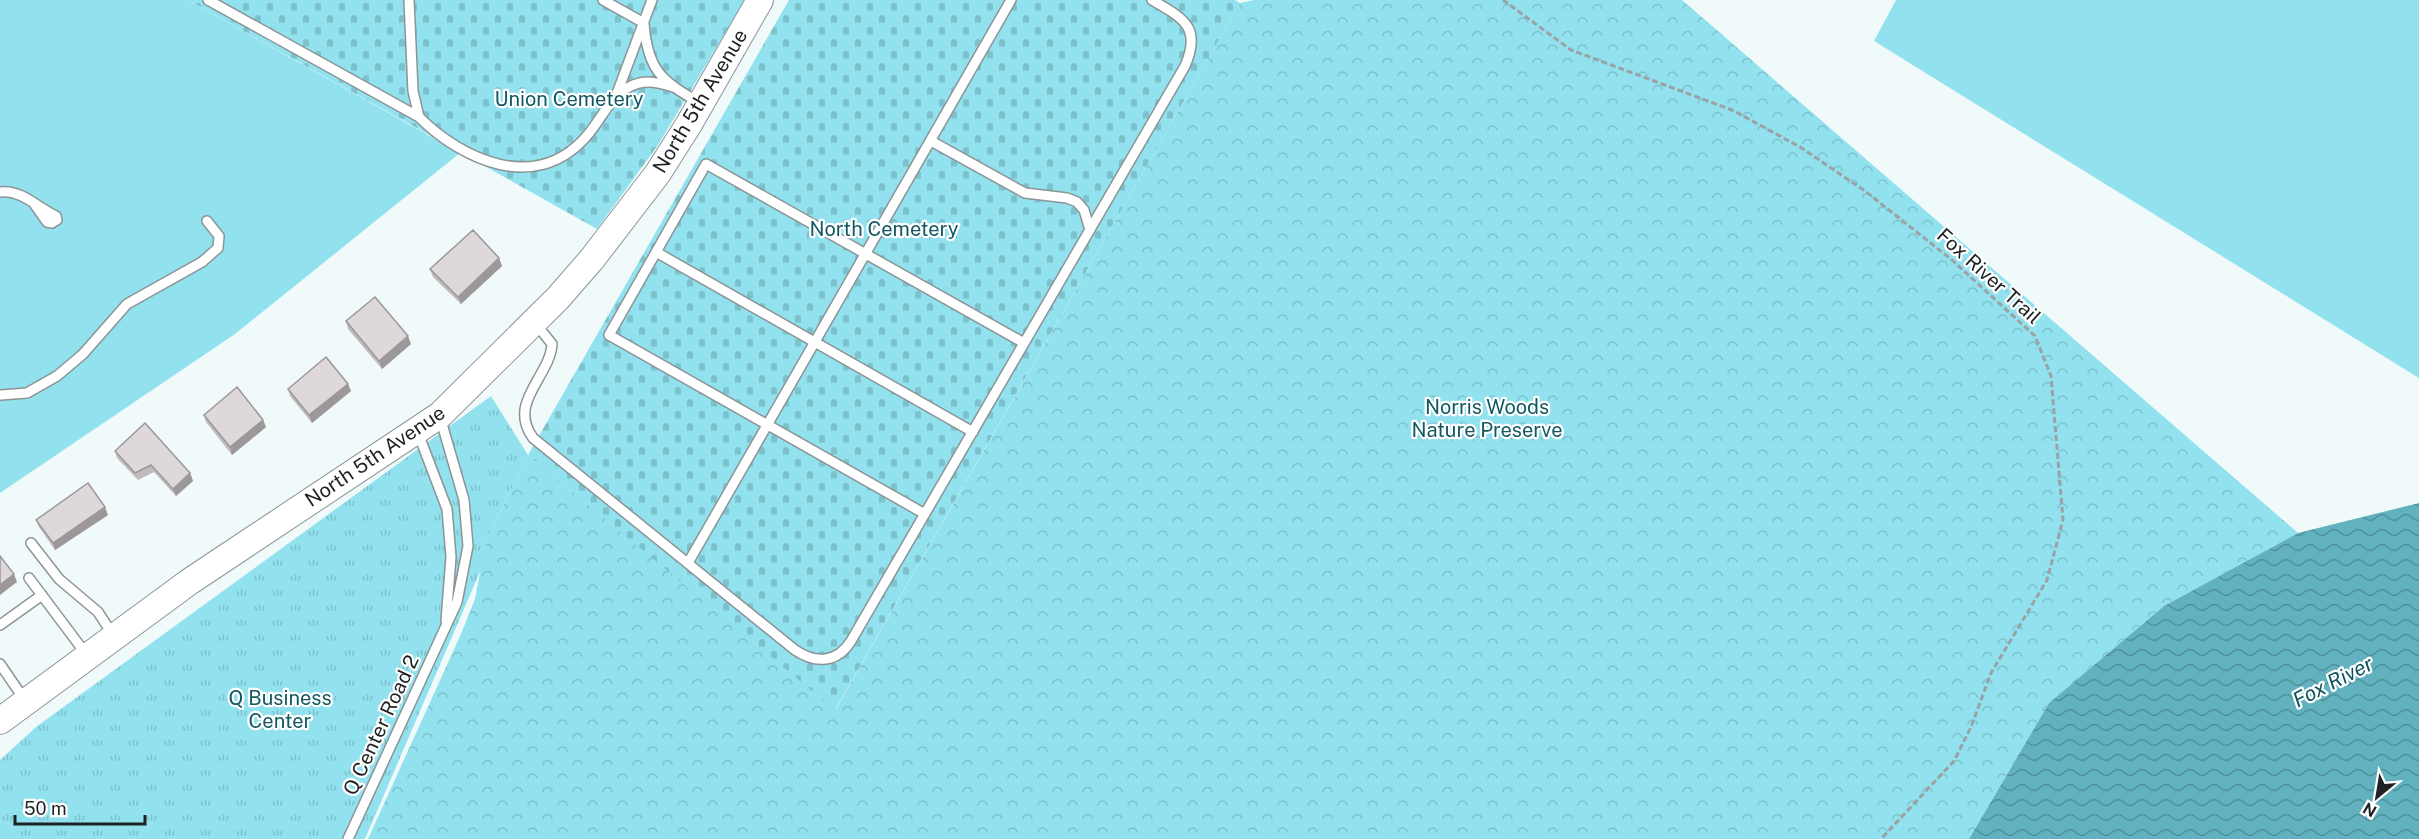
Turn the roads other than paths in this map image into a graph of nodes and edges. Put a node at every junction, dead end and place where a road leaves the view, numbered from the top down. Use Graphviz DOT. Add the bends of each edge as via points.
graph roads {
  1 [pos="208,0"];
  2 [pos="409,0"];
  3 [pos="603,0"];
  4 [pos="652,0"];
  5 [pos="760,0"];
  6 [pos="1011,0"];
  7 [pos="1152,0"];
  8 [pos="644,23"];
  9 [pos="673,87"];
  10 [pos="616,96"];
  11 [pos="701,103"];
  12 [pos="419,117"];
  13 [pos="931,141"];
  14 [pos="0,192"];
  15 [pos="35,205"];
  16 [pos="207,221"];
  17 [pos="1090,230"];
  18 [pos="656,252"];
  19 [pos="866,253"];
  20 [pos="534,322"];
  21 [pos="815,342"];
  22 [pos="1024,343"];
  23 [pos="1,395"];
  24 [pos="440,415"];
  25 [pos="768,424"];
  26 [pos="418,431"];
  27 [pos="973,432"];
  28 [pos="925,514"];
  29 [pos="31,543"];
  30 [pos="688,563"];
  31 [pos="29,578"];
  32 [pos="42,595"];
  33 [pos="0,625"];
  34 [pos="446,626"];
  35 [pos="114,637"];
  36 [pos="87,656"];
  37 [pos="0,664"];
  38 [pos="26,701"];
  39 [pos="0,721"];
  40 [pos="348,839"];
  1 -- 12 [label="lane"];
  2 -- 12 [label="lane" via="413,91"];
  3 -- 8 [label="lane"];
  4 -- 8 [label="lane"];
  5 -- 11 [label="main road, North 5th Avenue"];
  6 -- 13 [label="lane"];
  7 -- 17 [label="lane" via="1186,22 1191,30 1189,56"];
  8 -- 9 [label="lane" via="649,55"];
  8 -- 10 [label="lane"];
  9 -- 10 [label="lane" via="644,81"];
  9 -- 11 [label="lane"];
  10 -- 12 [label="lane" via="573,150 530,167 487,162 441,136"];
  11 -- 20 [label="main road, North 5th Avenue" via="626,215"];
  13 -- 17 [label="lane" via="1025,193 1077,202"];
  13 -- 19 [label="lane"];
  14 -- 15 [label="lane" via="16,194"];
  16 -- 23 [label="lane" via="219,236 218,248 202,262 127,304 83,354 57,376 27,393"];
  17 -- 22 [label="lane"];
  18 -- 19 [label="lane" via="706,164"];
  18 -- 21 [label="lane"];
  18 -- 25 [label="lane" via="609,335"];
  19 -- 21 [label="lane"];
  19 -- 22 [label="lane"];
  20 -- 24 [label="main road, North 5th Avenue"];
  20 -- 30 [label="lane" via="549,339 551,350 527,402 528,431"];
  21 -- 25 [label="lane"];
  21 -- 27 [label="lane"];
  22 -- 27 [label="lane"];
  24 -- 26 [label="main road, North 5th Avenue"];
  24 -- 34 [label="lane, Q Center Road 2" via="464,500 468,546 457,602"];
  25 -- 28 [label="lane"];
  25 -- 30 [label="lane"];
  26 -- 34 [label="lane" via="447,509 451,557"];
  26 -- 35 [label="main road, North 5th Avenue" via="189,582"];
  27 -- 28 [label="lane"];
  28 -- 30 [label="lane" via="852,641 830,659 812,660 795,650"];
  29 -- 35 [label="lane" via="59,579 98,612"];
  31 -- 32 [label="lane"];
  32 -- 33 [label="lane"];
  32 -- 36 [label="lane"];
  34 -- 40 [label="lane, Q Center Road 2"];
  35 -- 36 [label="main road, North 5th Avenue"];
  36 -- 38 [label="main road, North 5th Avenue"];
  37 -- 38 [label="lane"];
  38 -- 39 [label="main road, North 5th Avenue"];
}
